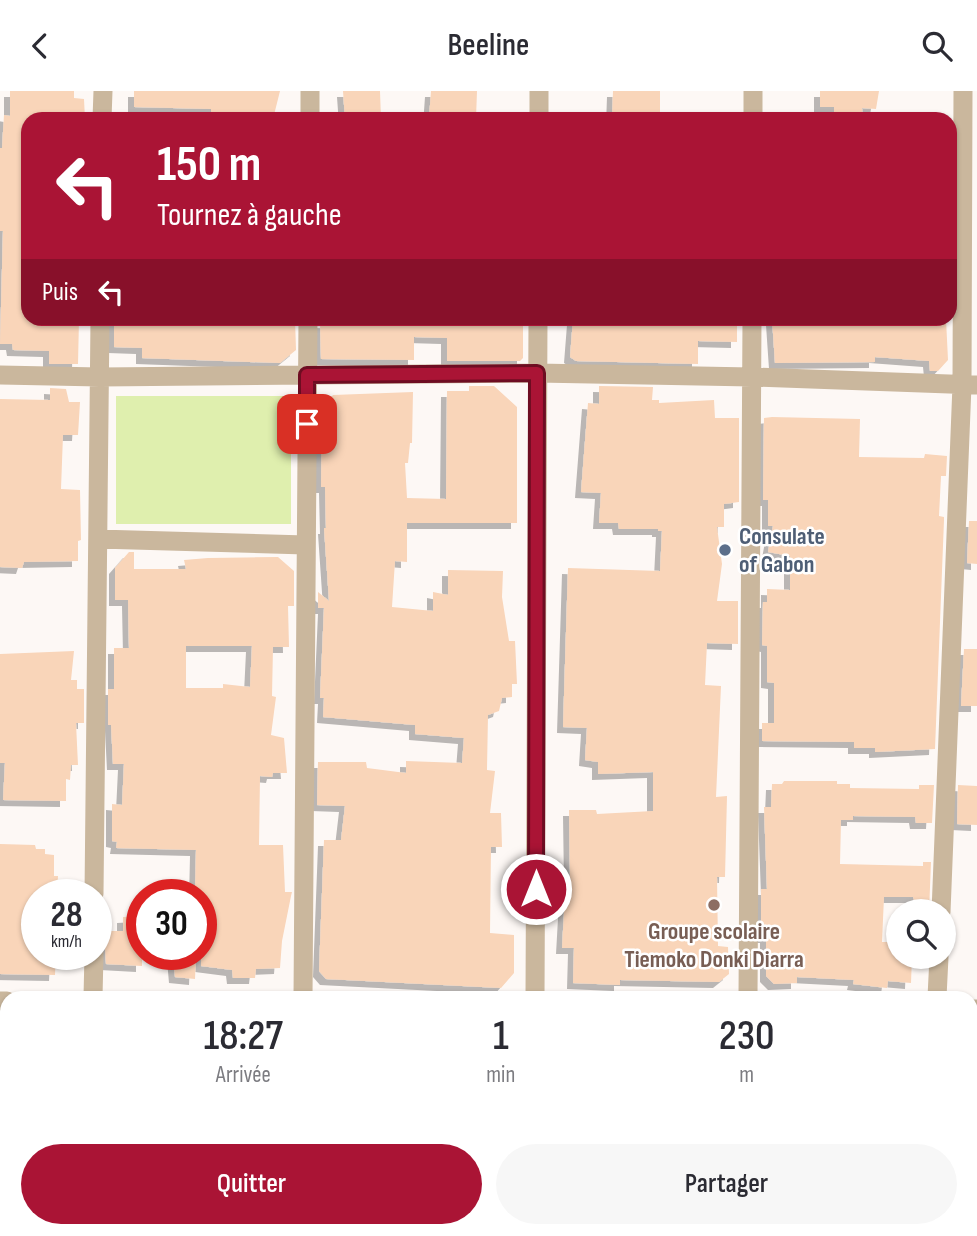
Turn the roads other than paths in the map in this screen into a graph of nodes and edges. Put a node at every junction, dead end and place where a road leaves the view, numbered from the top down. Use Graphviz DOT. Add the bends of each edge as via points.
graph roads {
  1 [pos="103,91"];
  2 [pos="310,91"];
  3 [pos="539,91"];
  4 [pos="753,91"];
  5 [pos="963,91"];
  6 [pos="102,112"];
  7 [pos="310,112"];
  8 [pos="538,112"];
  9 [pos="753,112"];
  10 [pos="100,326"];
  11 [pos="308,326"];
  12 [pos="538,326"];
  13 [pos="752,326"];
  14 [pos="537,373"];
  15 [pos="0,375"];
  16 [pos="307,375"];
  17 [pos="100,377"];
  18 [pos="752,377"];
  19 [pos="969,385"];
  20 [pos="98,539"];
  21 [pos="306,545"];
  22 [pos="94,879"];
  23 [pos="942,899"];
  24 [pos="938,969"];
  25 [pos="94,970"];
  26 [pos="93,991"];
  27 [pos="303,991"];
  28 [pos="535,991"];
  29 [pos="748,991"];
  30 [pos="937,991"];
  1 -- 6 [label="street"];
  2 -- 7 [label="street"];
  3 -- 8 [label="street"];
  4 -- 9 [label="street"];
  5 -- 19 [label="street"];
  10 -- 17 [label="street"];
  11 -- 16 [label="street"];
  12 -- 14 [label="street"];
  13 -- 18 [label="street"];
  14 -- 16 [label="street"];
  14 -- 18 [label="street"];
  14 -- 28 [label="street"];
  15 -- 17 [label="street"];
  16 -- 17 [label="street"];
  16 -- 21 [label="street"];
  17 -- 20 [label="street"];
  18 -- 19 [label="street"];
  18 -- 29 [label="street"];
  19 -- 23 [label="street"];
  20 -- 21 [label="street"];
  20 -- 22 [label="street"];
  21 -- 27 [label="street"];
  24 -- 30 [label="street"];
  25 -- 26 [label="street"];
}
